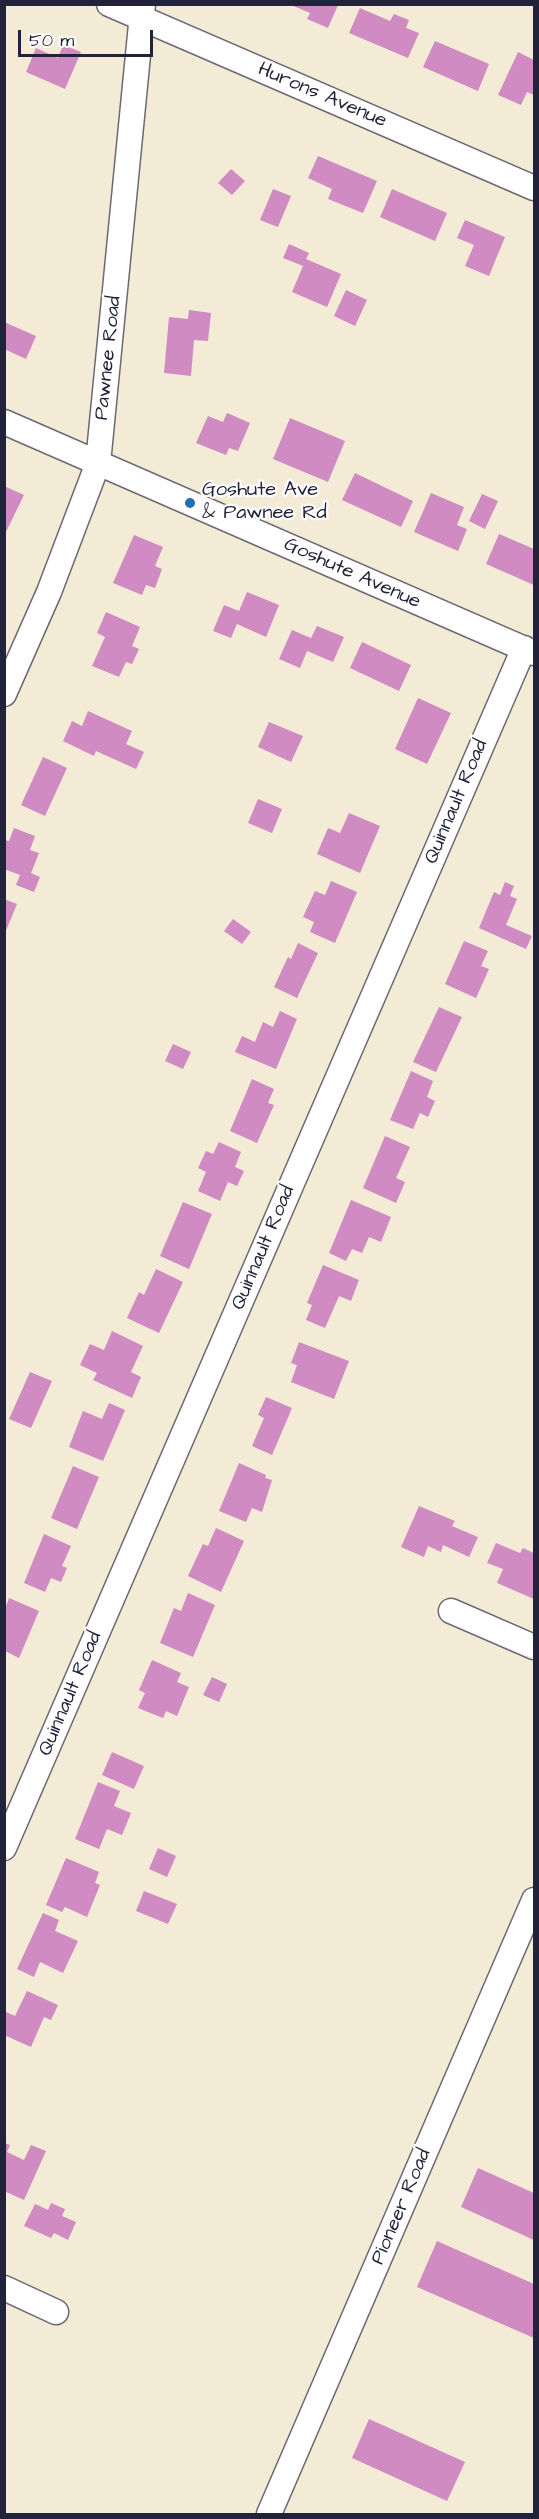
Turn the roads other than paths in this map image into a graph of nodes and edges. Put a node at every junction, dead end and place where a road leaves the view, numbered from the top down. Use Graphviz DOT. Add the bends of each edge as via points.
graph roads {
  1 [pos="109,4"];
  2 [pos="142,12"];
  3 [pos="534,188"];
  4 [pos="4,422"];
  5 [pos="98,463"];
  6 [pos="529,651"];
  7 [pos="4,694"];
  8 [pos="451,1611"];
  9 [pos="534,1647"];
  10 [pos="4,1848"];
  11 [pos="534,1900"];
  12 [pos="4,2288"];
  13 [pos="56,2312"];
  14 [pos="268,2514"];
  1 -- 2 [label="street, Hurons Avenue"];
  2 -- 3 [label="street, Hurons Avenue"];
  2 -- 5 [label="street, Pawnee Road"];
  4 -- 5 [label="street, Goshute Avenue"];
  5 -- 6 [label="street, Goshute Avenue"];
  5 -- 7 [label="street, Pawnee Road" via="49,592"];
  6 -- 10 [label="street, Quinnault Road"];
  8 -- 9 [label="street"];
  11 -- 14 [label="street, Pioneer Road"];
  12 -- 13 [label="street"];
}
